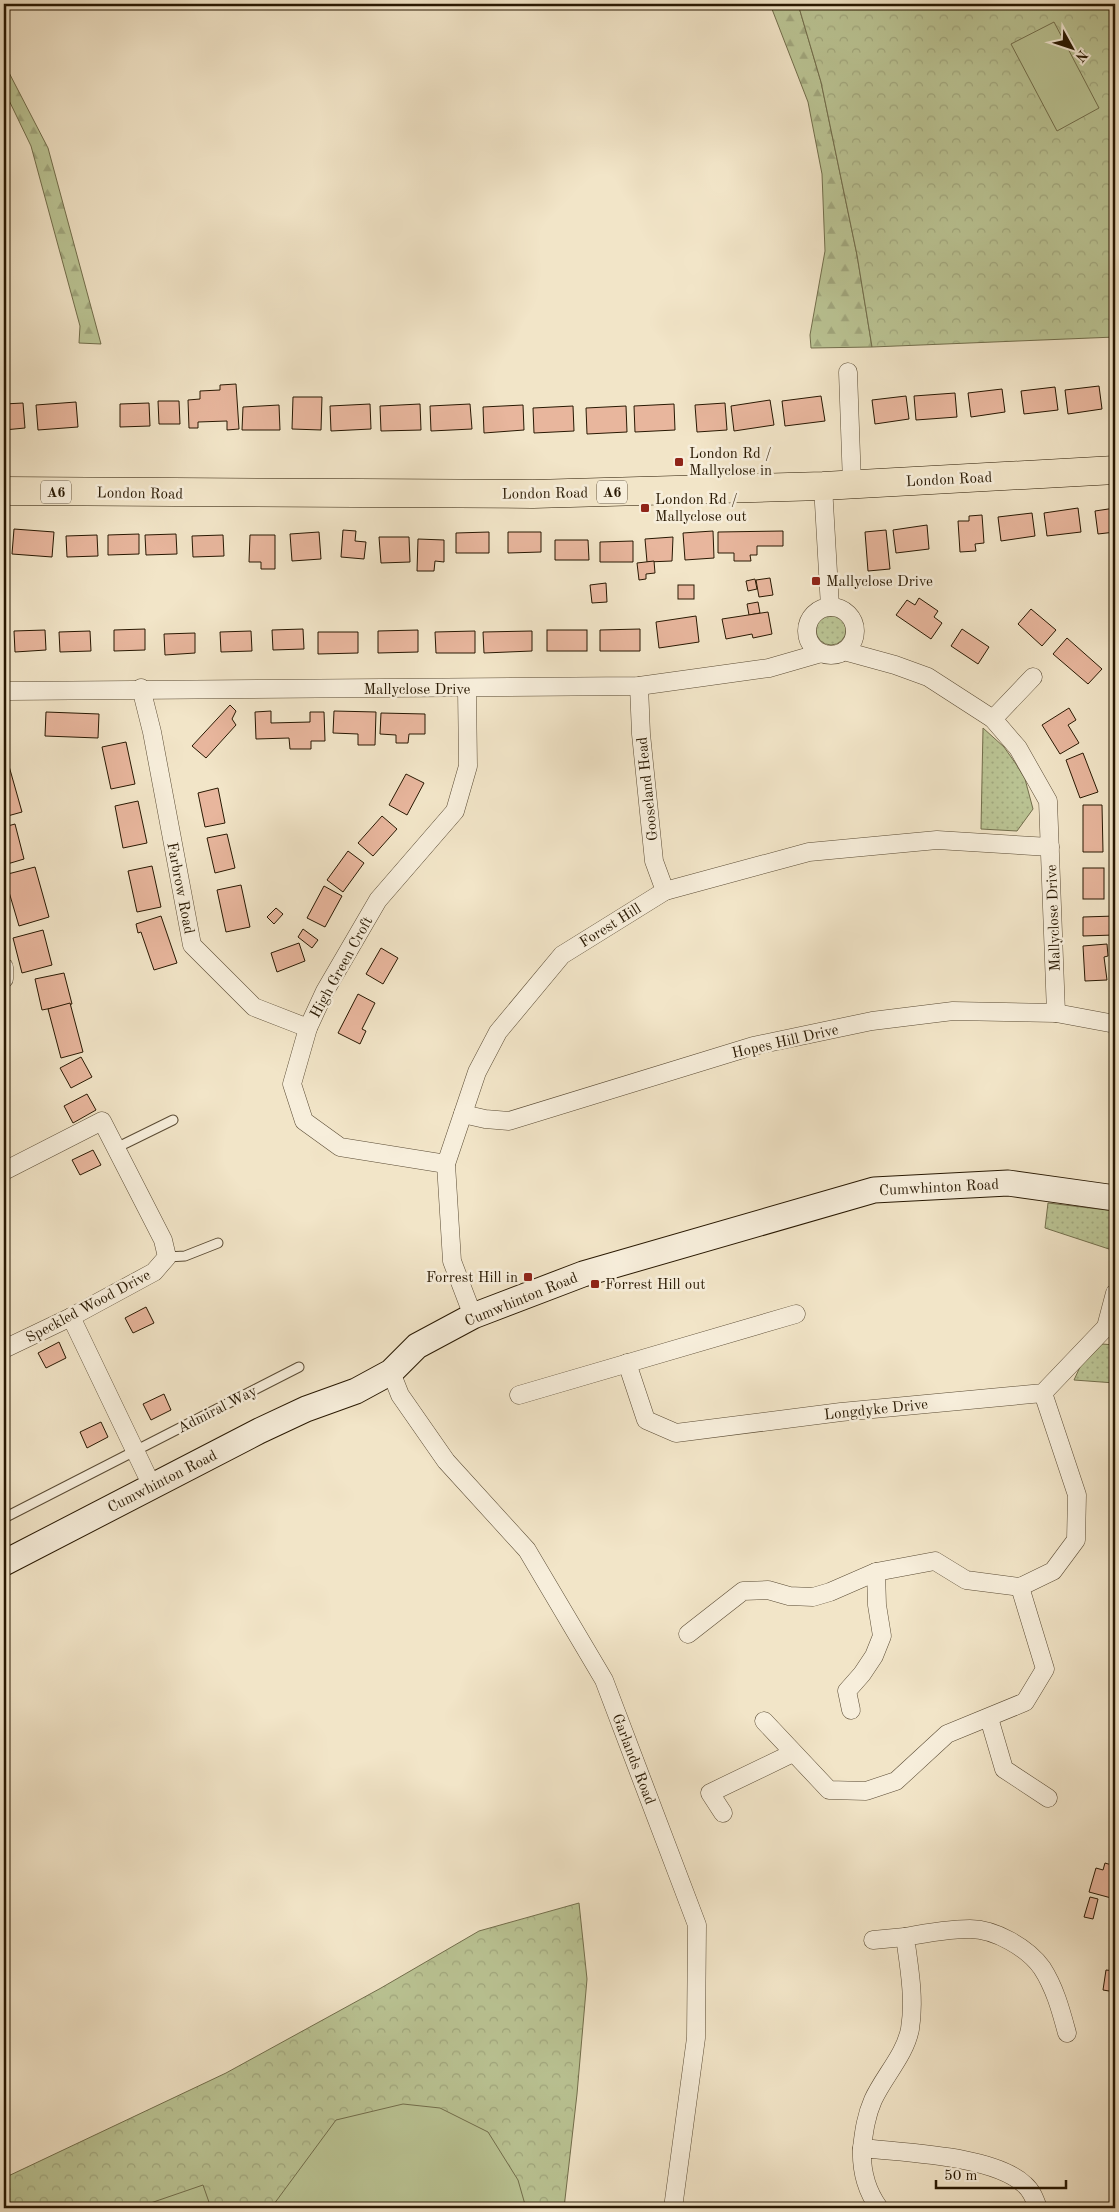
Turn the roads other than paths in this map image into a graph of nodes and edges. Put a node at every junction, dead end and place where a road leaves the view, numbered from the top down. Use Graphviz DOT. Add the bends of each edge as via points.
graph roads {
  1 [pos="848,372"];
  2 [pos="1115,470"];
  3 [pos="852,484"];
  4 [pos="822,486"];
  5 [pos="4,492"];
  6 [pos="830,608"];
  7 [pos="844,651"];
  8 [pos="821,653"];
  9 [pos="1033,677"];
  10 [pos="639,686"];
  11 [pos="141,688"];
  12 [pos="467,689"];
  13 [pos="9,691"];
  14 [pos="993,719"];
  15 [pos="1050,847"];
  16 [pos="665,891"];
  17 [pos="4,966"];
  18 [pos="4,979"];
  19 [pos="1056,1013"];
  20 [pos="1115,1024"];
  21 [pos="308,1028"];
  22 [pos="463,1114"];
  23 [pos="173,1120"];
  24 [pos="116,1148"];
  25 [pos="446,1164"];
  26 [pos="4,1172"];
  27 [pos="1115,1198"];
  28 [pos="218,1243"];
  29 [pos="167,1257"];
  30 [pos="1115,1293"];
  31 [pos="796,1314"];
  32 [pos="473,1316"];
  33 [pos="71,1317"];
  34 [pos="1110,1330"];
  35 [pos="4,1349"];
  36 [pos="627,1363"];
  37 [pos="299,1367"];
  38 [pos="391,1372"];
  39 [pos="1043,1393"];
  40 [pos="519,1395"];
  41 [pos="135,1451"];
  42 [pos="152,1486"];
  43 [pos="4,1518"];
  44 [pos="4,1563"];
  45 [pos="876,1572"];
  46 [pos="1020,1587"];
  47 [pos="688,1634"];
  48 [pos="851,1710"];
  49 [pos="988,1718"];
  50 [pos="764,1721"];
  51 [pos="793,1752"];
  52 [pos="1048,1798"];
  53 [pos="723,1813"];
  54 [pos="905,1937"];
  55 [pos="874,1940"];
  56 [pos="1067,2033"];
  57 [pos="862,2148"];
  58 [pos="673,2208"];
  59 [pos="879,2208"];
  60 [pos="1038,2208"];
  1 -- 3 [label="street"];
  2 -- 3 [label="main road, London Road / A6"];
  3 -- 4 [label="main road, London Road / A6"];
  4 -- 5 [label="main road, London Road / A6" via="533,494"];
  4 -- 6 [label="street"];
  6 -- 7 [label="street" via="843,610 854,627 853,641"];
  6 -- 8 [label="street" via="816,612 808,624 808,637"];
  7 -- 8 [label="street, Mallyclose Drive"];
  7 -- 14 [label="street, Mallyclose Drive" via="895,664 928,677"];
  8 -- 10 [label="street, Mallyclose Drive" via="769,668"];
  9 -- 14 [label="street"];
  10 -- 12 [label="street, Mallyclose Drive"];
  10 -- 16 [label="street, Gooseland Head" via="654,861"];
  11 -- 12 [label="street, Mallyclose Drive"];
  11 -- 13 [label="street, Mallyclose Drive"];
  11 -- 21 [label="street, Farbrow Road" via="192,945 254,1007"];
  12 -- 21 [label="street, High Green Croft" via="468,766 455,811 378,900 325,990"];
  14 -- 15 [label="street, Mallyclose Drive" via="1018,748 1048,802"];
  15 -- 16 [label="street, Forest Hill" via="937,840 809,852"];
  15 -- 19 [label="street, Mallyclose Drive"];
  16 -- 22 [label="street, Forest Hill" via="562,955 498,1032 477,1072"];
  17 -- 18 [label="street"];
  19 -- 20 [label="street, Hopes Hill Drive"];
  19 -- 22 [label="street, Hopes Hill Drive" via="953,1011 872,1021 753,1046 509,1121 485,1120"];
  21 -- 25 [label="street, High Green Croft" via="292,1084 304,1121 340,1147"];
  22 -- 25 [label="street, Forest Hill"];
  23 -- 24 [label="lane"];
  24 -- 26 [label="street" via="102,1121"];
  24 -- 29 [label="street" via="163,1240"];
  25 -- 32 [label="street, Forest Hill" via="452,1261"];
  27 -- 32 [label="street, Cumwhinton Road" via="1008,1182 874,1190 583,1274"];
  28 -- 29 [label="lane" via="185,1256"];
  29 -- 33 [label="street, Speckled Wood Drive" via="154,1272"];
  30 -- 34 [label="street"];
  31 -- 36 [label="street"];
  32 -- 38 [label="street, Cumwhinton Road" via="417,1346"];
  33 -- 35 [label="street, Speckled Wood Drive"];
  33 -- 41 [label="street"];
  34 -- 39 [label="street"];
  36 -- 39 [label="street, Longdyke Drive" via="646,1420 676,1433 841,1412"];
  36 -- 40 [label="street"];
  37 -- 41 [label="lane, Admiral Way"];
  38 -- 42 [label="street, Cumwhinton Road" via="259,1431"];
  38 -- 58 [label="street, Garlands Road" via="400,1395 446,1461 527,1550 604,1680 697,1926 696,2038"];
  39 -- 46 [label="street" via="1077,1495 1076,1540 1053,1571"];
  41 -- 42 [label="street"];
  41 -- 43 [label="lane, Admiral Way"];
  42 -- 44 [label="street, Cumwhinton Road"];
  45 -- 46 [label="street" via="935,1561 966,1580"];
  45 -- 47 [label="street" via="814,1597 743,1590"];
  45 -- 48 [label="street" via="882,1636 874,1656 847,1691"];
  46 -- 49 [label="street" via="1044,1669 1024,1702"];
  49 -- 51 [label="street" via="948,1734 896,1781 866,1791 829,1790"];
  49 -- 52 [label="street" via="1004,1769"];
  50 -- 51 [label="street"];
  51 -- 53 [label="street" via="710,1794"];
  54 -- 55 [label="street"];
  54 -- 56 [label="street" via="971,1929 998,1934 1015,1944 1042,1967"];
  54 -- 57 [label="street" via="910,2030 901,2054 866,2115"];
  57 -- 59 [label="street" via="865,2182"];
  57 -- 60 [label="street" via="999,2168 1025,2184"];
}
